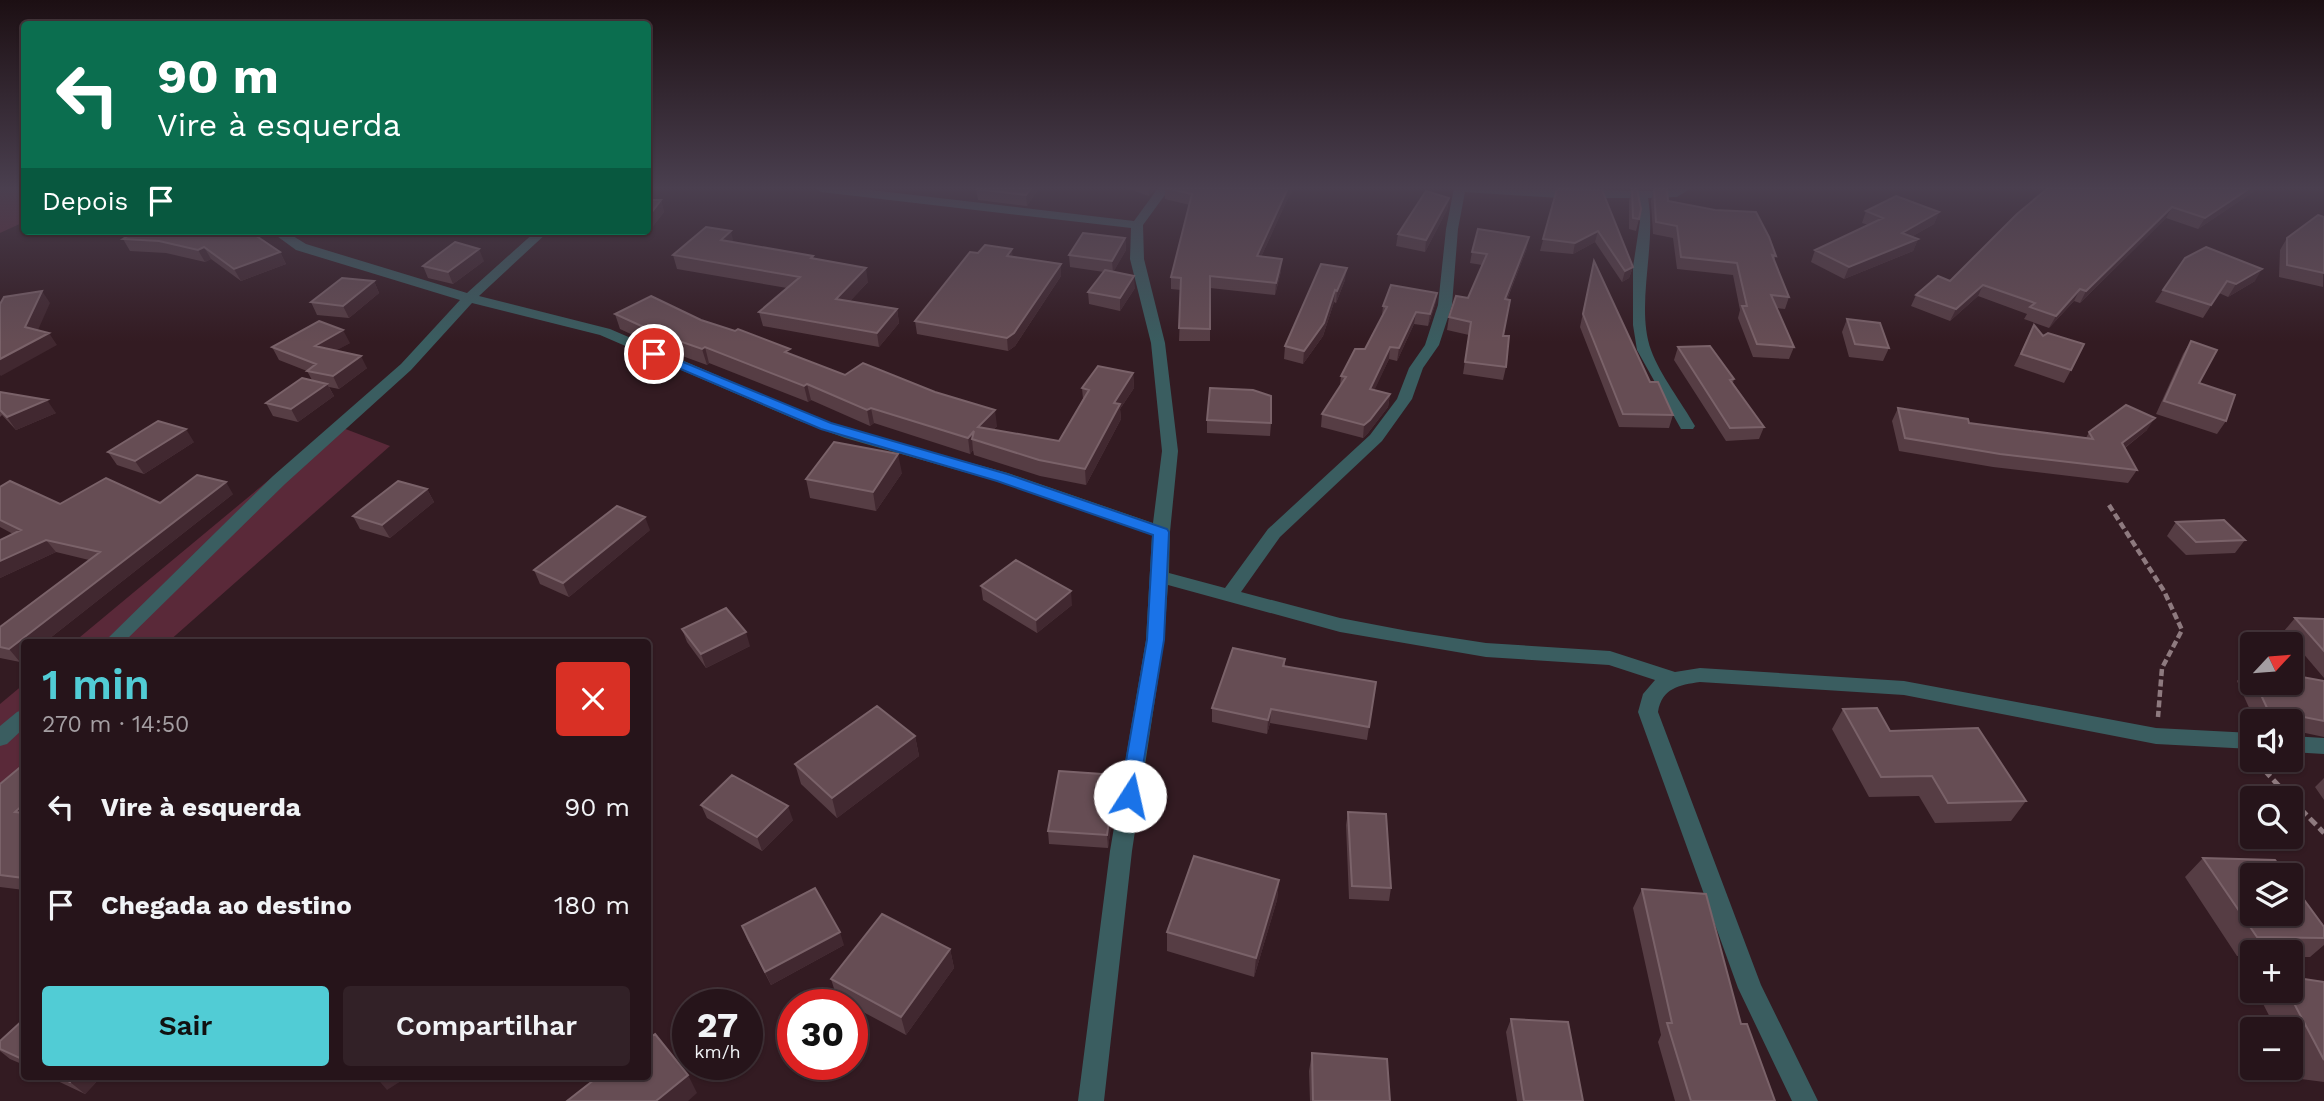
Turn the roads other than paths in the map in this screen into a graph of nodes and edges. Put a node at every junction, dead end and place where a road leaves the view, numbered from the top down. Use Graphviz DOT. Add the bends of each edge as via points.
graph roads {
  1 [pos="289,239"];
  2 [pos="534,239"];
  3 [pos="1137,239"];
  4 [pos="1451,239"];
  5 [pos="1644,239"];
  6 [pos="469,298"];
  7 [pos="1687,426"];
  8 [pos="1161,532"];
  9 [pos="1160,577"];
  10 [pos="1230,595"];
  11 [pos="116,639"];
  12 [pos="1671,678"];
  13 [pos="21,720"];
  14 [pos="0,738"];
  15 [pos="2240,740"];
  16 [pos="2303,745"];
  17 [pos="2324,746"];
  18 [pos="1091,1101"];
  19 [pos="1805,1101"];
  1 -- 6 [label="street" via="301,247"];
  2 -- 6 [label="street"];
  3 -- 8 [label="street" via="1137,259 1158,343 1170,451"];
  4 -- 10 [label="street" via="1445,304 1432,345 1416,368 1404,399 1376,439 1274,533"];
  5 -- 7 [label="street" via="1640,325 1644,350"];
  6 -- 8 [label="street" via="606,332 851,435 1002,477"];
  6 -- 11 [label="street" via="407,367 279,480"];
  8 -- 9 [label="street"];
  9 -- 10 [label="street"];
  9 -- 18 [label="street"];
  10 -- 12 [label="street" via="1408,638 1486,650 1610,659"];
  12 -- 15 [label="street" via="1700,675 1903,688 2156,736"];
  12 -- 19 [label="street" via="1654,691 1648,712 1750,988"];
  13 -- 14 [label="street"];
  16 -- 17 [label="street"];
}
